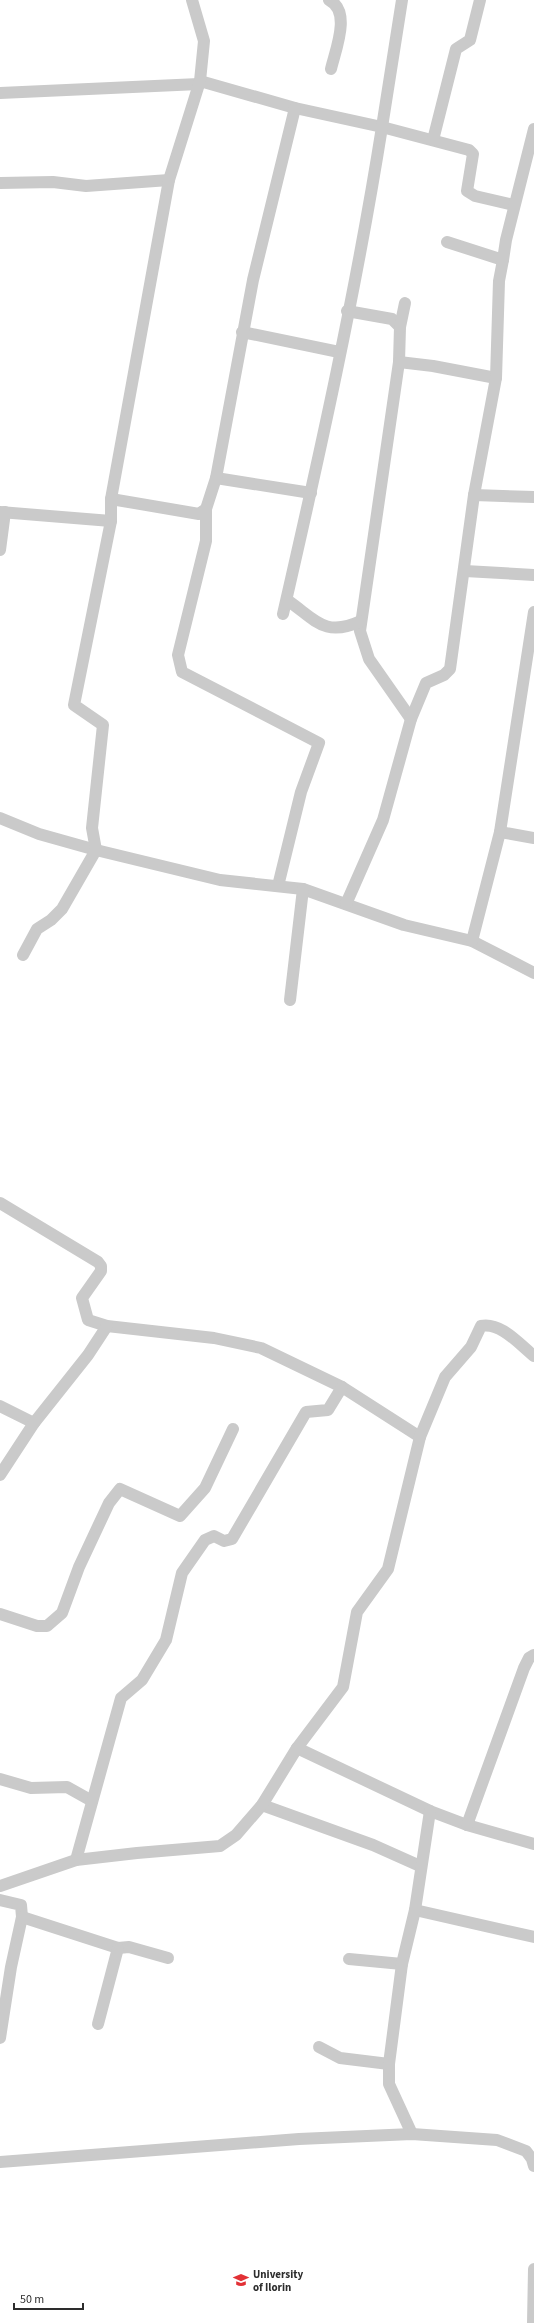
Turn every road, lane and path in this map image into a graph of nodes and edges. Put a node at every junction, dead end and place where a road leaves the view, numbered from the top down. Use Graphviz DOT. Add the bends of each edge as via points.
graph roads {
  1 [pos="192,0"];
  2 [pos="329,0"];
  3 [pos="402,0"];
  4 [pos="480,0"];
  5 [pos="331,69"];
  6 [pos="200,82"];
  7 [pos="0,93"];
  8 [pos="295,108"];
  9 [pos="382,127"];
  10 [pos="534,129"];
  11 [pos="433,140"];
  12 [pos="169,180"];
  13 [pos="0,184"];
  14 [pos="514,205"];
  15 [pos="447,242"];
  16 [pos="502,260"];
  17 [pos="405,303"];
  18 [pos="347,311"];
  19 [pos="400,327"];
  20 [pos="242,332"];
  21 [pos="339,352"];
  22 [pos="399,362"];
  23 [pos="496,378"];
  24 [pos="216,478"];
  25 [pos="311,493"];
  26 [pos="474,495"];
  27 [pos="534,497"];
  28 [pos="111,499"];
  29 [pos="206,509"];
  30 [pos="2,512"];
  31 [pos="111,521"];
  32 [pos="0,550"];
  33 [pos="465,571"];
  34 [pos="534,575"];
  35 [pos="286,600"];
  36 [pos="534,612"];
  37 [pos="283,614"];
  38 [pos="361,621"];
  39 [pos="411,719"];
  40 [pos="0,818"];
  41 [pos="500,832"];
  42 [pos="534,838"];
  43 [pos="96,850"];
  44 [pos="278,886"];
  45 [pos="303,889"];
  46 [pos="346,904"];
  47 [pos="472,942"];
  48 [pos="24,955"];
  49 [pos="534,973"];
  50 [pos="290,1000"];
  51 [pos="0,1203"];
  52 [pos="107,1326"];
  53 [pos="534,1356"];
  54 [pos="342,1387"];
  55 [pos="0,1406"];
  56 [pos="34,1423"];
  57 [pos="233,1429"];
  58 [pos="420,1437"];
  59 [pos="0,1475"];
  60 [pos="0,1614"];
  61 [pos="534,1655"];
  62 [pos="297,1748"];
  63 [pos="0,1779"];
  64 [pos="92,1801"];
  65 [pos="262,1805"];
  66 [pos="430,1811"];
  67 [pos="468,1825"];
  68 [pos="534,1844"];
  69 [pos="76,1860"];
  70 [pos="420,1866"];
  71 [pos="0,1886"];
  72 [pos="0,1900"];
  73 [pos="414,1910"];
  74 [pos="22,1917"];
  75 [pos="534,1937"];
  76 [pos="118,1948"];
  77 [pos="168,1958"];
  78 [pos="348,1959"];
  79 [pos="402,1964"];
  80 [pos="5,1968"];
  81 [pos="98,2024"];
  82 [pos="0,2038"];
  83 [pos="320,2047"];
  84 [pos="389,2064"];
  85 [pos="412,2134"];
  86 [pos="0,2162"];
  87 [pos="534,2166"];
  88 [pos="534,2269"];
  89 [pos="533,2323"];
  1 -- 6 [label="street" via="204,41"];
  2 -- 5 [label="street" via="334,3 341,16"];
  3 -- 9 [label="street"];
  4 -- 11 [label="street" via="470,40 456,49"];
  6 -- 7 [label="street"];
  6 -- 8 [label="street"];
  6 -- 12 [label="street"];
  8 -- 9 [label="street"];
  8 -- 20 [label="street"];
  9 -- 11 [label="street"];
  9 -- 18 [label="street"];
  10 -- 14 [label="street"];
  11 -- 14 [label="street" via="469,150 473,154 467,187 470,194"];
  12 -- 13 [label="street" via="86,186 53,182"];
  12 -- 28 [label="street"];
  14 -- 16 [label="street"];
  15 -- 16 [label="street"];
  16 -- 23 [label="street"];
  17 -- 19 [label="street"];
  18 -- 19 [label="street" via="392,319"];
  18 -- 21 [label="street"];
  19 -- 22 [label="street"];
  20 -- 21 [label="street"];
  20 -- 24 [label="street"];
  21 -- 25 [label="street"];
  22 -- 23 [label="street"];
  22 -- 38 [label="street"];
  23 -- 26 [label="street"];
  24 -- 25 [label="street"];
  24 -- 29 [label="street"];
  25 -- 35 [label="street"];
  26 -- 27 [label="street"];
  26 -- 33 [label="street"];
  28 -- 29 [label="street" via="199,514"];
  28 -- 31 [label="street"];
  29 -- 44 [label="street" via="206,541 178,655 182,672 319,743 301,792"];
  30 -- 31 [label="street"];
  30 -- 32 [label="street"];
  31 -- 43 [label="street" via="74,704 103,724 92,828"];
  33 -- 34 [label="street"];
  33 -- 39 [label="street" via="450,669 426,683"];
  35 -- 37 [label="street"];
  35 -- 38 [label="street" via="319,625 340,628"];
  36 -- 41 [label="street"];
  38 -- 39 [label="street" via="360,631 369,659"];
  39 -- 46 [label="street" via="383,820"];
  40 -- 43 [label="street" via="39,834"];
  41 -- 42 [label="street"];
  41 -- 47 [label="street"];
  43 -- 44 [label="street" via="220,880"];
  43 -- 48 [label="street" via="62,909 37,929"];
  44 -- 45 [label="street"];
  45 -- 46 [label="street"];
  45 -- 50 [label="street"];
  46 -- 47 [label="street" via="404,925"];
  47 -- 49 [label="street"];
  51 -- 52 [label="street" via="98,1262 101,1271 82,1298 88,1320"];
  52 -- 54 [label="street" via="214,1338 261,1348"];
  52 -- 56 [label="street" via="88,1356"];
  53 -- 58 [label="street" via="498,1327 481,1326 471,1347 446,1377"];
  54 -- 58 [label="street"];
  54 -- 64 [label="street" via="328,1410 306,1412 232,1539 224,1541 214,1536 205,1540 182,1573 166,1640 142,1680 121,1698"];
  55 -- 56 [label="street"];
  56 -- 59 [label="street"];
  57 -- 60 [label="street" via="205,1488 180,1516 120,1489 109,1503 79,1567 62,1613 54,1621 47,1626 37,1626"];
  58 -- 62 [label="street" via="388,1569 357,1612 343,1687"];
  61 -- 67 [label="street" via="529,1658 524,1668"];
  62 -- 65 [label="street"];
  62 -- 66 [label="street"];
  63 -- 64 [label="street" via="31,1788 67,1787"];
  64 -- 69 [label="street"];
  65 -- 69 [label="street" via="236,1835 220,1846 137,1852"];
  65 -- 70 [label="street" via="373,1845"];
  66 -- 67 [label="street"];
  66 -- 70 [label="street"];
  67 -- 68 [label="street"];
  69 -- 71 [label="street"];
  70 -- 73 [label="street"];
  72 -- 74 [label="street" via="21,1905"];
  73 -- 75 [label="street"];
  73 -- 79 [label="street"];
  74 -- 76 [label="street"];
  74 -- 80 [label="street"];
  76 -- 77 [label="street" via="130,1947"];
  76 -- 81 [label="street"];
  78 -- 79 [label="street"];
  79 -- 84 [label="street"];
  80 -- 82 [label="street"];
  83 -- 84 [label="street" via="340,2058"];
  84 -- 85 [label="street" via="389,2084"];
  85 -- 86 [label="street" via="299,2139"];
  85 -- 87 [label="street" via="497,2140 526,2151"];
  88 -- 89 [label="street"];
}
